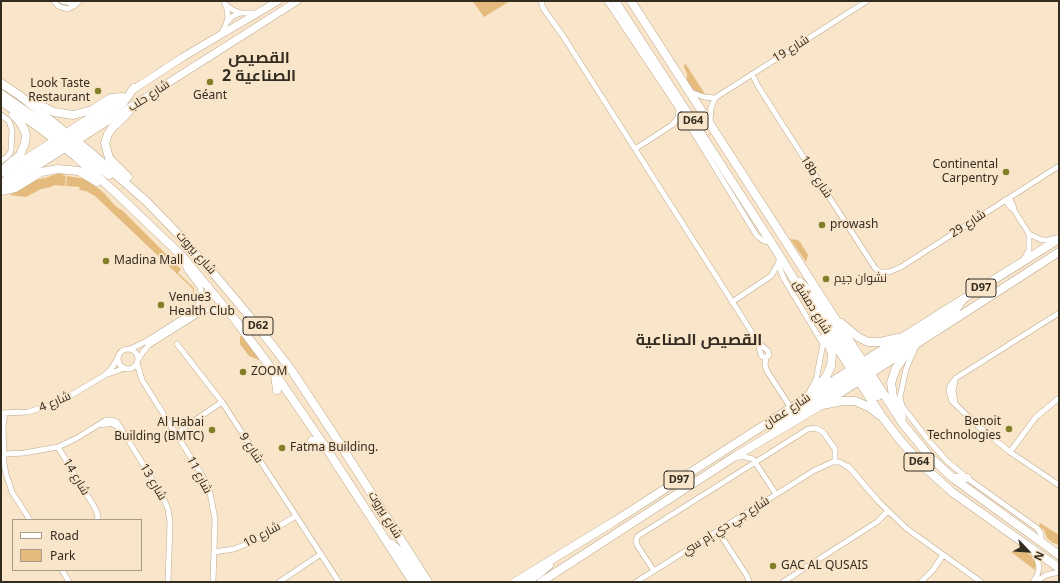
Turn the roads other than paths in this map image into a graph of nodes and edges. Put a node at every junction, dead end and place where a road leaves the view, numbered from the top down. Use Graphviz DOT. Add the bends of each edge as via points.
graph roads {
  1 [pos="54,1"];
  2 [pos="62,1"];
  3 [pos="297,1"];
  4 [pos="541,1"];
  5 [pos="544,1"];
  6 [pos="607,1"];
  7 [pos="615,1"];
  8 [pos="631,1"];
  9 [pos="867,1"];
  10 [pos="276,2"];
  11 [pos="77,3"];
  12 [pos="225,3"];
  13 [pos="546,11"];
  14 [pos="241,13"];
  15 [pos="256,13"];
  16 [pos="227,22"];
  17 [pos="263,22"];
  18 [pos="220,35"];
  19 [pos="751,75"];
  20 [pos="1,83"];
  21 [pos="134,88"];
  22 [pos="690,91"];
  23 [pos="1,94"];
  24 [pos="19,95"];
  25 [pos="122,97"];
  26 [pos="715,98"];
  27 [pos="1,101"];
  28 [pos="1,106"];
  29 [pos="132,107"];
  30 [pos="679,109"];
  31 [pos="1,115"];
  32 [pos="672,124"];
  33 [pos="710,124"];
  34 [pos="689,126"];
  35 [pos="66,141"];
  36 [pos="635,149"];
  37 [pos="1,161"];
  38 [pos="1059,166"];
  39 [pos="1,171"];
  40 [pos="1,174"];
  41 [pos="1,186"];
  42 [pos="1,190"];
  43 [pos="117,194"];
  44 [pos="1007,199"];
  45 [pos="146,201"];
  46 [pos="1029,234"];
  47 [pos="1059,238"];
  48 [pos="771,242"];
  49 [pos="1059,252"];
  50 [pos="183,258"];
  51 [pos="779,260"];
  52 [pos="1023,261"];
  53 [pos="875,268"];
  54 [pos="771,276"];
  55 [pos="789,277"];
  56 [pos="963,299"];
  57 [pos="732,302"];
  58 [pos="1059,313"];
  59 [pos="231,315"];
  60 [pos="837,321"];
  61 [pos="823,326"];
  62 [pos="903,337"];
  63 [pos="177,344"];
  64 [pos="914,346"];
  65 [pos="130,349"];
  66 [pos="118,358"];
  67 [pos="137,362"];
  68 [pos="126,368"];
  69 [pos="861,371"];
  70 [pos="274,372"];
  71 [pos="105,375"];
  72 [pos="142,380"];
  73 [pos="277,390"];
  74 [pos="812,394"];
  75 [pos="1059,398"];
  76 [pos="804,400"];
  77 [pos="222,402"];
  78 [pos="820,406"];
  79 [pos="791,408"];
  80 [pos="3,413"];
  81 [pos="883,418"];
  82 [pos="903,424"];
  83 [pos="175,433"];
  84 [pos="764,439"];
  85 [pos="312,441"];
  86 [pos="918,443"];
  87 [pos="58,446"];
  88 [pos="326,448"];
  89 [pos="1010,452"];
  90 [pos="4,454"];
  91 [pos="734,457"];
  92 [pos="835,458"];
  93 [pos="756,462"];
  94 [pos="849,468"];
  95 [pos="815,470"];
  96 [pos="954,478"];
  97 [pos="967,478"];
  98 [pos="1059,485"];
  99 [pos="776,494"];
  100 [pos="95,508"];
  101 [pos="888,511"];
  102 [pos="296,516"];
  103 [pos="29,519"];
  104 [pos="98,519"];
  105 [pos="101,519"];
  106 [pos="718,531"];
  107 [pos="386,541"];
  108 [pos="1041,543"];
  109 [pos="1059,548"];
  110 [pos="1032,549"];
  111 [pos="1050,549"];
  112 [pos="214,550"];
  113 [pos="321,554"];
  114 [pos="1059,555"];
  115 [pos="944,556"];
  116 [pos="556,557"];
  117 [pos="1059,568"];
  118 [pos="63,571"];
  119 [pos="654,571"];
  120 [pos="1059,572"];
  121 [pos="407,573"];
  122 [pos="747,576"];
  123 [pos="69,582"];
  124 [pos="168,582"];
  125 [pos="213,582"];
  126 [pos="279,582"];
  127 [pos="339,582"];
  128 [pos="408,582"];
  129 [pos="413,582"];
  130 [pos="420,582"];
  131 [pos="428,582"];
  132 [pos="515,582"];
  133 [pos="527,582"];
  134 [pos="541,582"];
  135 [pos="636,582"];
  136 [pos="749,582"];
  137 [pos="752,582"];
  138 [pos="783,582"];
  139 [pos="921,582"];
  140 [pos="981,582"];
  141 [pos="1033,582"];
  142 [pos="1036,582"];
  1 -- 11 [label="street" via="63,8"];
  2 -- 11 [label="street"];
  3 -- 17 [label="street, شارع حلب"];
  4 -- 13 [label="street"];
  5 -- 13 [label="street"];
  6 -- 30 [label="street"];
  7 -- 48 [label="main road, شارع دمشق / D64"];
  8 -- 22 [label="main road, شارع دمشق / D64"];
  9 -- 19 [label="street, شارع 19"];
  10 -- 15 [label="street, شارع حلب"];
  10 -- 17 [label="street" via="258,16 258,20"];
  12 -- 14 [label="street"];
  12 -- 16 [label="street"];
  13 -- 36 [label="street"];
  14 -- 15 [label="street"];
  14 -- 16 [label="street"];
  15 -- 18 [label="street, شارع حلب"];
  16 -- 18 [label="street"];
  17 -- 29 [label="street, شارع حلب"];
  18 -- 21 [label="street, شارع حلب"];
  19 -- 26 [label="street, شارع 19"];
  19 -- 53 [label="street, 18b شارع"];
  20 -- 24 [label="main road, شارع بيروت / D62"];
  21 -- 25 [label="street, شارع حلب"];
  21 -- 35 [label="main road" via="123,103"];
  22 -- 26 [label="street" via="704,97"];
  22 -- 33 [label="main road, شارع دمشق / D64"];
  23 -- 35 [label="main road"];
  24 -- 25 [label="main road" via="49,110 68,115 88,112 111,98"];
  24 -- 35 [label="main road, شارع بيروت / D62"];
  25 -- 35 [label="street, شارع حلب"];
  26 -- 33 [label="street" via="710,113"];
  27 -- 35 [label="main road, شارع بيروت / D62"];
  28 -- 39 [label="main road" via="22,124 26,140 20,155"];
  29 -- 35 [label="street, شارع حلب"];
  29 -- 45 [label="main road" via="112,128 106,140 106,149 112,162 139,189"];
  30 -- 32 [label="street" via="678,118"];
  30 -- 34 [label="street"];
  31 -- 37 [label="street" via="9,121 12,130 10,152"];
  32 -- 34 [label="street"];
  32 -- 36 [label="street"];
  33 -- 60 [label="main road, شارع دمشق / D64"];
  34 -- 48 [label="street" via="757,236"];
  35 -- 40 [label="street, شارع حلب"];
  35 -- 41 [label="main road" via="8,178"];
  35 -- 42 [label="street, شارع حلب"];
  35 -- 43 [label="main road, شارع بيروت / D62"];
  35 -- 45 [label="main road, شارع بيروت / D62"];
  36 -- 57 [label="street"];
  38 -- 44 [label="street, شارع 29"];
  42 -- 43 [label="main road" via="14,188 45,171 65,168 84,174"];
  43 -- 50 [label="main road, شارع بيروت / D62"];
  44 -- 46 [label="street" via="1010,208 1014,210"];
  44 -- 53 [label="street, شارع 29" via="898,269 880,272"];
  45 -- 131 [label="main road, شارع بيروت / D62" via="182,237 280,355"];
  46 -- 47 [label="street" via="1045,240"];
  46 -- 52 [label="street" via="1029,250"];
  47 -- 52 [label="main road, شارع عمان / D97"];
  48 -- 51 [label="main road, شارع دمشق / D64"];
  49 -- 64 [label="main road, شارع عمان / D97"];
  50 -- 59 [label="main road, شارع بيروت / D62"];
  50 -- 65 [label="street" via="187,270 200,287 202,296 199,304 194,311"];
  51 -- 54 [label="street"];
  51 -- 55 [label="main road, شارع دمشق / D64"];
  52 -- 56 [label="main road, شارع عمان / D97"];
  54 -- 55 [label="street"];
  54 -- 57 [label="street"];
  55 -- 61 [label="main road, شارع دمشق / D64"];
  55 -- 69 [label="main road" via="811,293"];
  55 -- 76 [label="street" via="823,344 816,380"];
  56 -- 62 [label="main road, شارع عمان / D97"];
  56 -- 69 [label="main road" via="955,311"];
  57 -- 79 [label="street" via="758,342 769,352 765,365 767,371"];
  58 -- 89 [label="street" via="956,378 953,391 956,404"];
  59 -- 67 [label="street" via="217,309 203,311 149,345"];
  59 -- 70 [label="main road, شارع بيروت / D62"];
  60 -- 62 [label="main road" via="868,342"];
  60 -- 69 [label="main road, شارع دمشق / D64"];
  61 -- 69 [label="main road, شارع دمشق / D64"];
  61 -- 74 [label="main road" via="832,353 831,366 826,377"];
  62 -- 69 [label="main road, شارع عمان / D97"];
  63 -- 77 [label="street, شارع 9"];
  64 -- 69 [label="main road, شارع عمان / D97"];
  64 -- 82 [label="main road" via="896,368 891,383"];
  64 -- 97 [label="street" via="906,369 901,404 938,452"];
  65 -- 66 [label="street" via="123,350"];
  65 -- 67 [label="street" via="135,352"];
  66 -- 68 [label="street" via="121,365"];
  66 -- 71 [label="street, شارع 4"];
  67 -- 68 [label="street" via="133,367"];
  67 -- 72 [label="street, شارع 11"];
  68 -- 71 [label="street, شارع 4"];
  68 -- 72 [label="street, شارع 11"];
  69 -- 74 [label="main road, شارع عمان / D97"];
  69 -- 78 [label="main road, شارع عمان / D97"];
  69 -- 81 [label="main road, شارع دمشق / D64"];
  69 -- 82 [label="main road, شارع دمشق / D64"];
  69 -- 84 [label="main road" via="784,420"];
  69 -- 86 [label="main road" via="902,431"];
  70 -- 73 [label="main road"];
  70 -- 88 [label="main road, شارع بيروت / D62"];
  71 -- 80 [label="street, شارع 4" via="72,396 50,406 28,412"];
  72 -- 83 [label="street, شارع 11"];
  74 -- 76 [label="main road, شارع عمان / D97"];
  75 -- 89 [label="street" via="1036,418"];
  76 -- 79 [label="main road, شارع عمان / D97"];
  77 -- 83 [label="street"];
  77 -- 102 [label="street, شارع 9"];
  78 -- 81 [label="main road" via="855,401"];
  78 -- 84 [label="main road, شارع عمان / D97"];
  79 -- 116 [label="main road, شارع عمان / D97"];
  80 -- 90 [label="street"];
  81 -- 110 [label="main road, شارع دمشق / D64" via="908,450 941,483"];
  82 -- 86 [label="main road, شارع دمشق / D64"];
  83 -- 112 [label="street, شارع 11" via="202,475 210,493 214,512"];
  84 -- 91 [label="main road, شارع عمان / D97"];
  85 -- 88 [label="main road"];
  86 -- 96 [label="main road, شارع دمشق / D64"];
  87 -- 90 [label="street, شارع 13" via="35,452"];
  87 -- 100 [label="street, شارع 14"];
  87 -- 124 [label="street, شارع 13" via="99,426 111,423 123,433 168,509"];
  88 -- 107 [label="main road, شارع بيروت / D62"];
  89 -- 98 [label="street"];
  90 -- 103 [label="street" via="9,486"];
  91 -- 93 [label="street" via="749,457"];
  91 -- 134 [label="main road, شارع عمان / D97"];
  92 -- 93 [label="street" via="834,447 822,430 814,427"];
  92 -- 94 [label="street" via="843,461"];
  92 -- 95 [label="street, شارع جي دي إم سي" via="826,461"];
  93 -- 99 [label="street"];
  93 -- 119 [label="street" via="638,536 637,545"];
  94 -- 95 [label="street, شارع جي دي إم سي" via="832,462"];
  94 -- 101 [label="street"];
  95 -- 99 [label="street, شارع جي دي إم سي"];
  96 -- 97 [label="main road"];
  96 -- 108 [label="main road, شارع دمشق / D64"];
  97 -- 108 [label="street" via="1037,528 1041,534"];
  99 -- 106 [label="street, شارع جي دي إم سي"];
  100 -- 104 [label="street, شارع 14"];
  100 -- 105 [label="street, شارع 14"];
  101 -- 115 [label="street"];
  101 -- 138 [label="street" via="877,522"];
  102 -- 112 [label="street, شارع 10" via="241,547"];
  102 -- 113 [label="street, شارع 9"];
  106 -- 119 [label="street, شارع جي دي إم سي"];
  106 -- 122 [label="street"];
  107 -- 121 [label="main road, شارع بيروت / D62"];
  107 -- 130 [label="main road" via="400,552"];
  108 -- 111 [label="main road, شارع دمشق / D64"];
  109 -- 111 [label="street"];
  110 -- 117 [label="main road, شارع دمشق / D64"];
  110 -- 141 [label="street" via="1039,568"];
  111 -- 114 [label="main road, شارع دمشق / D64"];
  112 -- 125 [label="street, شارع 11"];
  113 -- 126 [label="street"];
  113 -- 127 [label="street, شارع 9"];
  115 -- 139 [label="street"];
  115 -- 140 [label="street"];
  116 -- 132 [label="main road, شارع عمان / D97"];
  116 -- 133 [label="main road" via="547,568"];
  118 -- 123 [label="street"];
  119 -- 135 [label="street, شارع جي دي إم سي"];
  120 -- 142 [label="street" via="1046,575"];
  121 -- 128 [label="main road"];
  121 -- 129 [label="main road, شارع بيروت / D62"];
  122 -- 136 [label="street"];
  122 -- 137 [label="street"];
}
